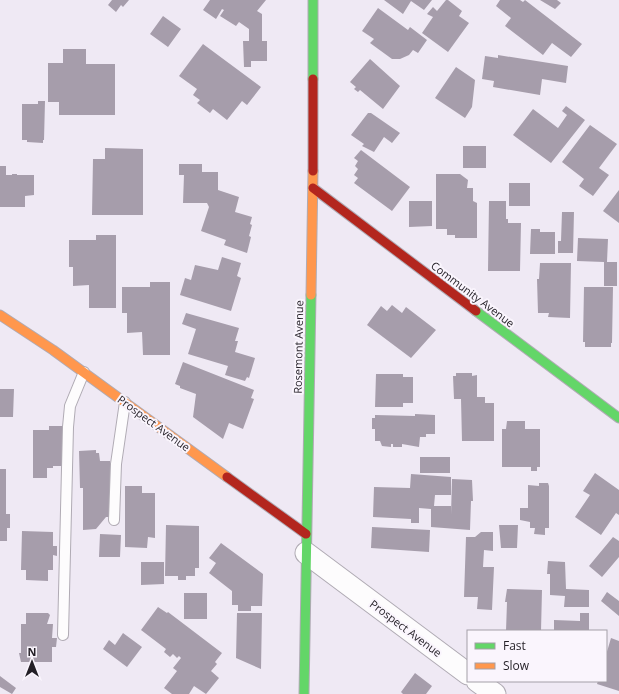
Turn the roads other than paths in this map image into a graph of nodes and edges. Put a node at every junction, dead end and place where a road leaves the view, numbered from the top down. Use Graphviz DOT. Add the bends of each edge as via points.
graph roads {
  1 [pos="313,0"];
  2 [pos="313,188"];
  3 [pos="0,315"];
  4 [pos="84,372"];
  5 [pos="125,402"];
  6 [pos="619,418"];
  7 [pos="114,520"];
  8 [pos="306,543"];
  9 [pos="63,634"];
  10 [pos="467,673"];
  11 [pos="478,682"];
  12 [pos="304,694"];
  13 [pos="495,694"];
  1 -- 2 [label="street, Rosemont Avenue"];
  2 -- 6 [label="street, Community Avenue"];
  2 -- 8 [label="street, Rosemont Avenue"];
  3 -- 4 [label="street, Prospect Avenue"];
  4 -- 5 [label="street, Prospect Avenue"];
  4 -- 9 [label="lane" via="70,406 68,427"];
  5 -- 7 [label="lane" via="116,464"];
  5 -- 8 [label="street, Prospect Avenue"];
  8 -- 10 [label="street, Prospect Avenue"];
  8 -- 12 [label="street, Rosemont Avenue"];
  11 -- 13 [label="street"];
}
